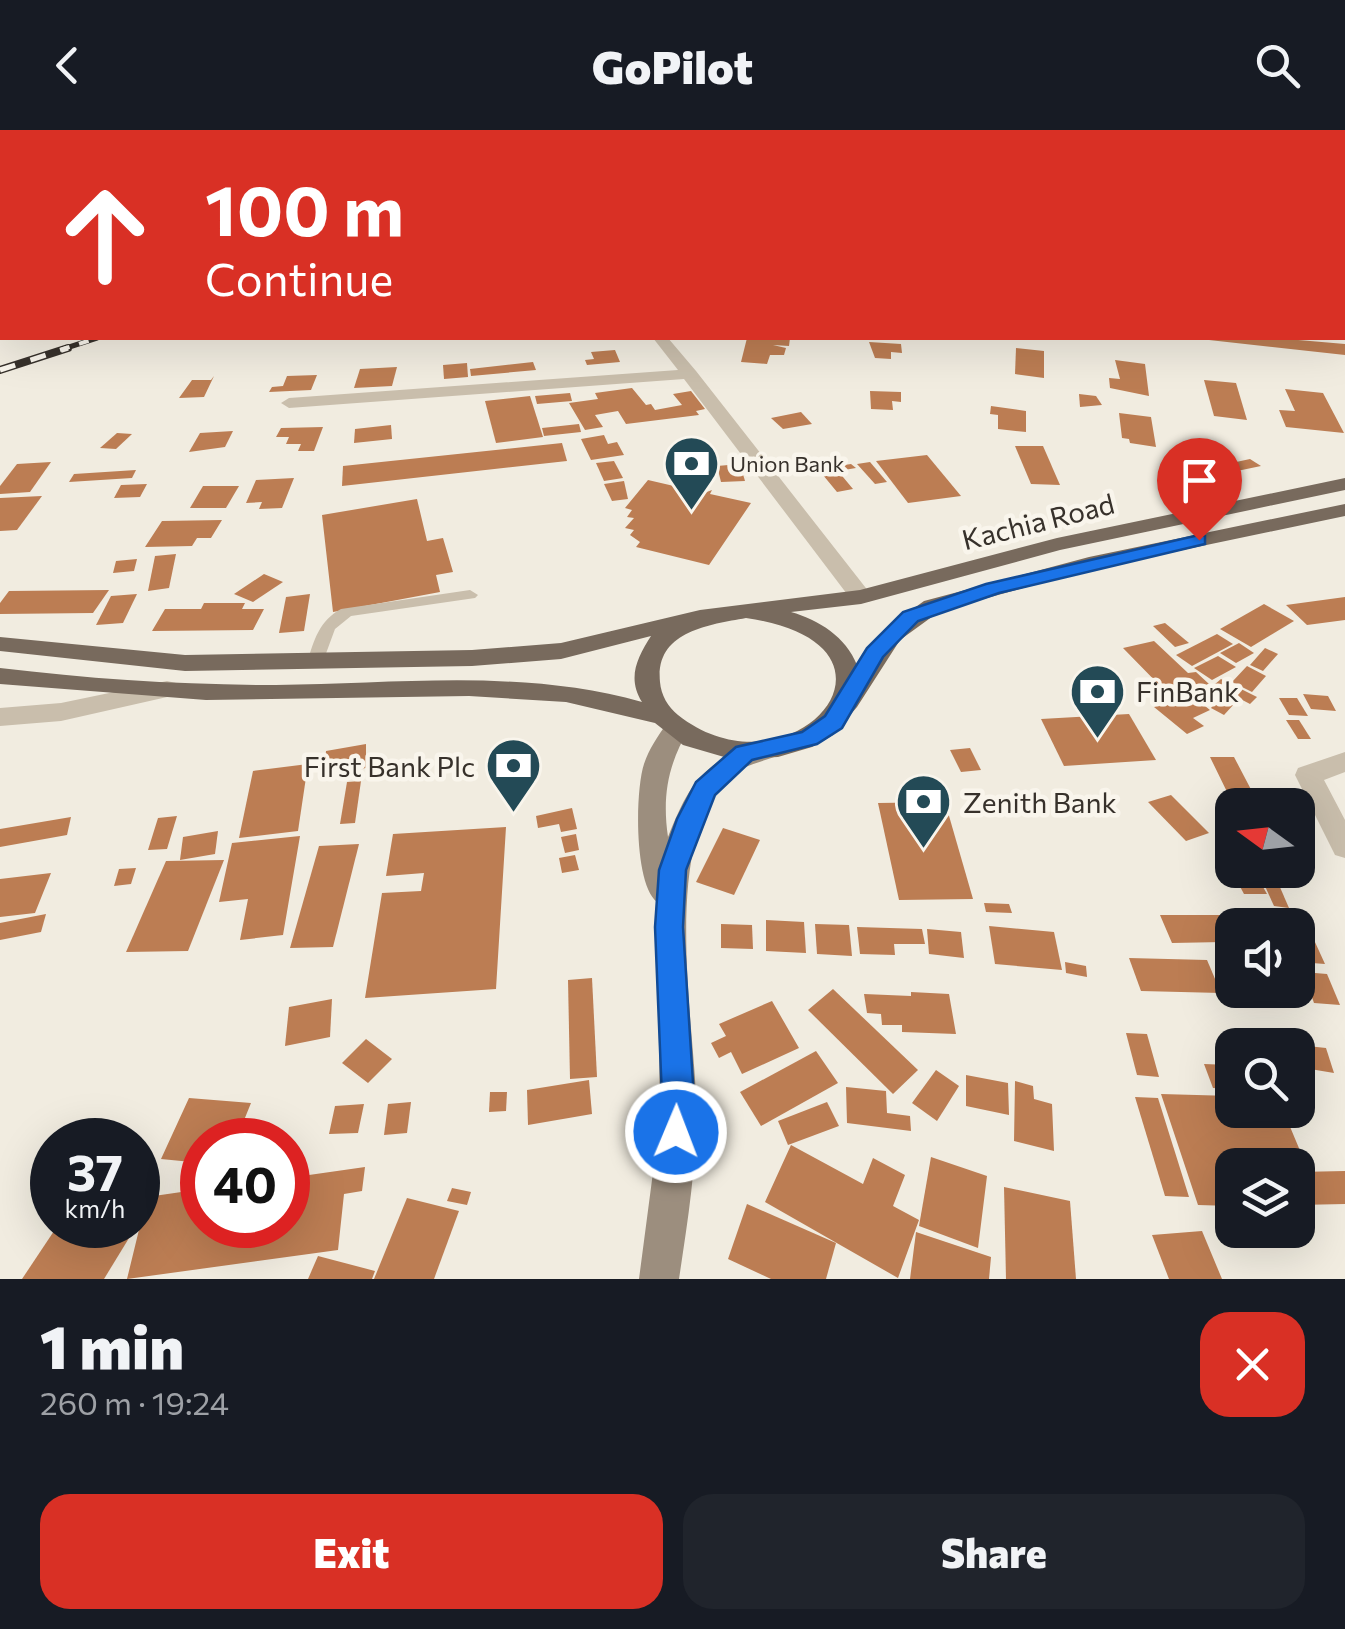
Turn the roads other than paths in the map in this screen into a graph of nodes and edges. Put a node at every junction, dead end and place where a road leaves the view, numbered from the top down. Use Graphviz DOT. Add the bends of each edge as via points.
graph roads {
  1 [pos="664,340"];
  2 [pos="690,374"];
  3 [pos="288,404"];
  4 [pos="1345,484"];
  5 [pos="1345,510"];
  6 [pos="470,595"];
  7 [pos="861,597"];
  8 [pos="746,611"];
  9 [pos="700,617"];
  10 [pos="0,644"];
  11 [pos="314,663"];
  12 [pos="0,676"];
  13 [pos="172,689"];
  14 [pos="848,702"];
  15 [pos="0,717"];
  16 [pos="668,723"];
  17 [pos="777,748"];
  18 [pos="1345,762"];
  19 [pos="1343,839"];
  20 [pos="669,927"];
  21 [pos="659,1279"];
  1 -- 2 [label="street"];
  2 -- 3 [label="street"];
  2 -- 7 [label="street"];
  4 -- 7 [label="main road, Kachia Road" via="1057,544"];
  5 -- 14 [label="main road, Kachia Road" via="1089,563 932,606 885,640"];
  6 -- 11 [label="lane" via="333,618"];
  7 -- 8 [label="main road, Kachia Road"];
  8 -- 9 [label="main road"];
  8 -- 14 [label="main road" via="804,624 828,640 844,658"];
  9 -- 11 [label="main road" via="561,651"];
  9 -- 16 [label="main road" via="668,634 646,658 647,698"];
  10 -- 11 [label="main road" via="186,663"];
  12 -- 13 [label="main road"];
  13 -- 15 [label="street"];
  13 -- 16 [label="main road" via="503,687 628,705"];
  14 -- 17 [label="main road" via="834,722"];
  16 -- 17 [label="main road" via="723,746"];
  16 -- 20 [label="street" via="652,775 652,828"];
  17 -- 20 [label="street" via="745,753 705,789 673,870"];
  18 -- 19 [label="street" via="1308,775"];
  20 -- 21 [label="street" via="678,1098"];
}
